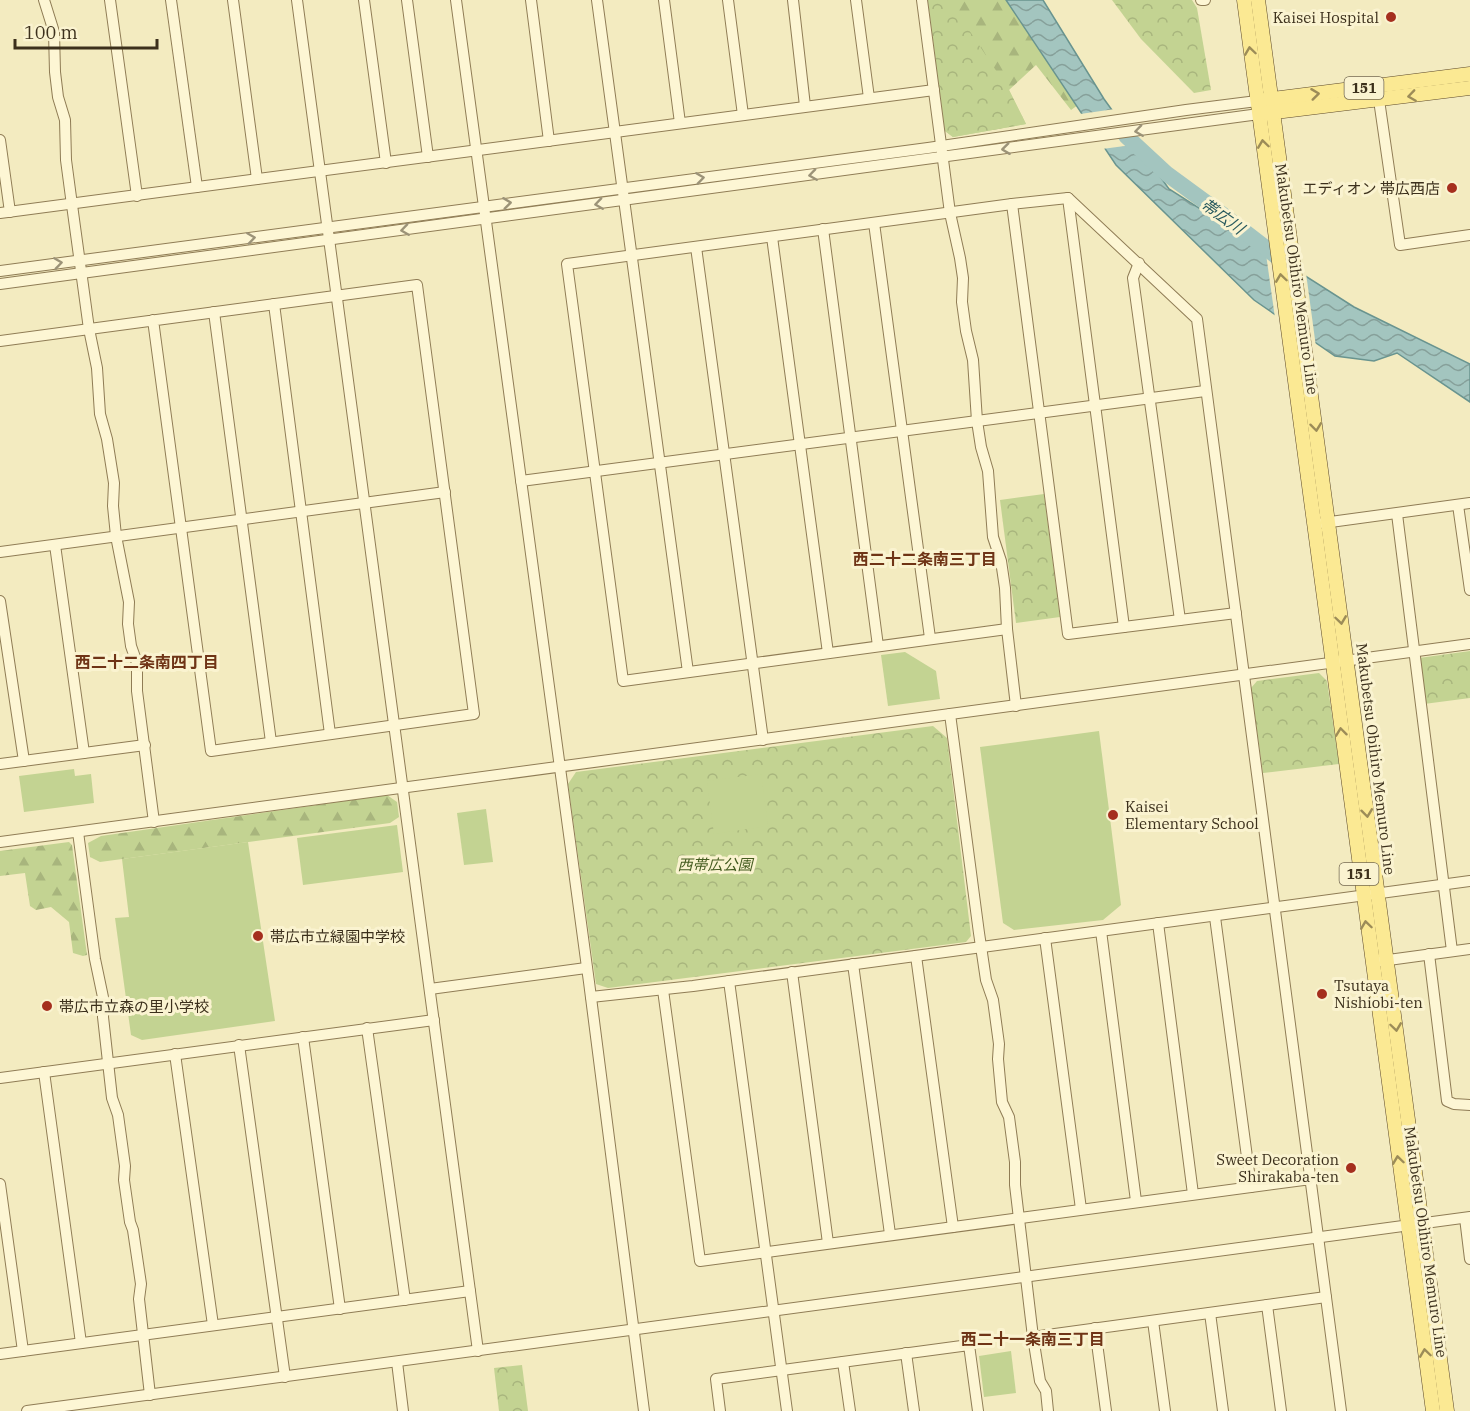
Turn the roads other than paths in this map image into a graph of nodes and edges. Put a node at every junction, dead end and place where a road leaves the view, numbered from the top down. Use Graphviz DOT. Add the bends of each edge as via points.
graph roads {
  1 [pos="44,0"];
  2 [pos="110,0"];
  3 [pos="171,0"];
  4 [pos="233,0"];
  5 [pos="297,0"];
  6 [pos="364,0"];
  7 [pos="407,0"];
  8 [pos="456,0"];
  9 [pos="531,0"];
  10 [pos="597,0"];
  11 [pos="664,0"];
  12 [pos="728,0"];
  13 [pos="793,0"];
  14 [pos="856,0"];
  15 [pos="922,0"];
  16 [pos="1201,0"];
  17 [pos="1205,0"];
  18 [pos="1244,0"];
  19 [pos="1258,0"];
  20 [pos="1470,74"];
  21 [pos="1470,88"];
  22 [pos="934,90"];
  23 [pos="869,98"];
  24 [pos="1379,100"];
  25 [pos="805,106"];
  26 [pos="1273,106"];
  27 [pos="1258,108"];
  28 [pos="743,115"];
  29 [pos="680,123"];
  30 [pos="616,132"];
  31 [pos="0,140"];
  32 [pos="549,141"];
  33 [pos="476,151"];
  34 [pos="943,152"];
  35 [pos="428,157"];
  36 [pos="386,163"];
  37 [pos="320,171"];
  38 [pos="256,179"];
  39 [pos="197,187"];
  40 [pos="623,188"];
  41 [pos="137,196"];
  42 [pos="1068,198"];
  43 [pos="624,200"];
  44 [pos="1012,204"];
  45 [pos="72,205"];
  46 [pos="484,206"];
  47 [pos="5,213"];
  48 [pos="950,213"];
  49 [pos="486,219"];
  50 [pos="874,223"];
  51 [pos="328,228"];
  52 [pos="823,229"];
  53 [pos="1470,236"];
  54 [pos="772,237"];
  55 [pos="330,240"];
  56 [pos="696,247"];
  57 [pos="632,255"];
  58 [pos="79,260"];
  59 [pos="1139,263"];
  60 [pos="0,271"];
  61 [pos="81,274"];
  62 [pos="0,284"];
  63 [pos="337,296"];
  64 [pos="274,304"];
  65 [pos="214,312"];
  66 [pos="153,320"];
  67 [pos="89,329"];
  68 [pos="0,341"];
  69 [pos="1205,392"];
  70 [pos="1150,399"];
  71 [pos="1095,406"];
  72 [pos="1039,413"];
  73 [pos="977,421"];
  74 [pos="901,431"];
  75 [pos="850,437"];
  76 [pos="799,444"];
  77 [pos="725,454"];
  78 [pos="660,464"];
  79 [pos="595,472"];
  80 [pos="521,481"];
  81 [pos="445,492"];
  82 [pos="365,503"];
  83 [pos="1470,503"];
  84 [pos="1458,505"];
  85 [pos="301,512"];
  86 [pos="1396,514"];
  87 [pos="241,520"];
  88 [pos="1328,522"];
  89 [pos="1314,524"];
  90 [pos="182,527"];
  91 [pos="116,537"];
  92 [pos="55,544"];
  93 [pos="0,552"];
  94 [pos="1470,590"];
  95 [pos="0,601"];
  96 [pos="1236,613"];
  97 [pos="1180,620"];
  98 [pos="1124,627"];
  99 [pos="1007,629"];
  100 [pos="930,638"];
  101 [pos="1470,644"];
  102 [pos="878,646"];
  103 [pos="1413,651"];
  104 [pos="828,653"];
  105 [pos="1347,661"];
  106 [pos="753,663"];
  107 [pos="1332,663"];
  108 [pos="688,672"];
  109 [pos="1244,675"];
  110 [pos="1016,706"];
  111 [pos="951,714"];
  112 [pos="394,726"];
  113 [pos="330,734"];
  114 [pos="763,740"];
  115 [pos="271,742"];
  116 [pos="145,745"];
  117 [pos="84,753"];
  118 [pos="24,761"];
  119 [pos="0,764"];
  120 [pos="559,767"];
  121 [pos="403,787"];
  122 [pos="154,822"];
  123 [pos="78,832"];
  124 [pos="0,842"];
  125 [pos="1470,881"];
  126 [pos="1444,884"];
  127 [pos="1377,893"];
  128 [pos="1362,896"];
  129 [pos="1274,908"];
  130 [pos="1215,917"];
  131 [pos="1158,923"];
  132 [pos="1101,931"];
  133 [pos="1045,938"];
  134 [pos="982,947"];
  135 [pos="1470,949"];
  136 [pos="1452,951"];
  137 [pos="1430,954"];
  138 [pos="916,956"];
  139 [pos="1387,961"];
  140 [pos="1372,962"];
  141 [pos="854,964"];
  142 [pos="586,968"];
  143 [pos="792,972"];
  144 [pos="729,981"];
  145 [pos="430,989"];
  146 [pos="663,990"];
  147 [pos="591,997"];
  148 [pos="434,1020"];
  149 [pos="367,1028"];
  150 [pos="303,1037"];
  151 [pos="239,1046"];
  152 [pos="175,1054"];
  153 [pos="107,1063"];
  154 [pos="44,1072"];
  155 [pos="0,1078"];
  156 [pos="1470,1104"];
  157 [pos="1311,1179"];
  158 [pos="0,1184"];
  159 [pos="1251,1186"];
  160 [pos="1193,1194"];
  161 [pos="1136,1201"];
  162 [pos="1081,1209"];
  163 [pos="1468,1217"];
  164 [pos="1018,1218"];
  165 [pos="1422,1224"];
  166 [pos="1407,1226"];
  167 [pos="952,1227"];
  168 [pos="890,1234"];
  169 [pos="1318,1238"];
  170 [pos="828,1243"];
  171 [pos="765,1251"];
  172 [pos="1470,1258"];
  173 [pos="1026,1278"];
  174 [pos="470,1291"];
  175 [pos="1326,1297"];
  176 [pos="405,1300"];
  177 [pos="1267,1305"];
  178 [pos="340,1309"];
  179 [pos="773,1311"];
  180 [pos="1209,1313"];
  181 [pos="276,1317"];
  182 [pos="1153,1321"];
  183 [pos="213,1325"];
  184 [pos="1095,1328"];
  185 [pos="633,1330"];
  186 [pos="143,1335"];
  187 [pos="1033,1337"];
  188 [pos="81,1343"];
  189 [pos="23,1351"];
  190 [pos="478,1351"];
  191 [pos="906,1353"];
  192 [pos="0,1354"];
  193 [pos="397,1362"];
  194 [pos="843,1362"];
  195 [pos="781,1369"];
  196 [pos="285,1377"];
  197 [pos="150,1395"];
  198 [pos="89,1407"];
  199 [pos="27,1411"];
  200 [pos="403,1411"];
  201 [pos="644,1411"];
  202 [pos="720,1411"];
  203 [pos="787,1411"];
  204 [pos="850,1411"];
  205 [pos="914,1411"];
  206 [pos="978,1411"];
  207 [pos="1048,1411"];
  208 [pos="1106,1411"];
  209 [pos="1165,1411"];
  210 [pos="1223,1411"];
  211 [pos="1281,1411"];
  212 [pos="1341,1411"];
  213 [pos="1433,1411"];
  214 [pos="1447,1411"];
  1 -- 45 [label="street" via="54,32 55,72 65,120"];
  2 -- 41 [label="street"];
  3 -- 39 [label="street"];
  4 -- 38 [label="street"];
  5 -- 37 [label="street"];
  6 -- 36 [label="street"];
  7 -- 35 [label="street"];
  8 -- 33 [label="street"];
  9 -- 32 [label="street"];
  10 -- 30 [label="street"];
  11 -- 29 [label="street"];
  12 -- 28 [label="street"];
  13 -- 25 [label="street"];
  14 -- 23 [label="street"];
  15 -- 22 [label="street"];
  16 -- 17 [label="street"];
  27 -- 18 [label="main road, Makubetsu Obihiro Memuro Line, one-way"];
  19 -- 26 [label="main road, Makubetsu Obihiro Memuro Line"];
  26 -- 20 [label="main road, 151, one-way"];
  21 -- 24 [label="main road, 151, one-way"];
  22 -- 23 [label="street"];
  22 -- 34 [label="street"];
  23 -- 25 [label="street"];
  24 -- 26 [label="main road, 151"];
  24 -- 53 [label="street" via="1400,245"];
  25 -- 28 [label="street"];
  26 -- 27 [label="main road, 151"];
  26 -- 88 [label="main road, Makubetsu Obihiro Memuro Line / 151, one-way"];
  27 -- 34 [label="street, one-way" via="1197,124"];
  27 -- 34 [label="street" via="1186,110"];
  89 -- 27 [label="main road, Makubetsu Obihiro Memuro Line / 151, one-way"];
  28 -- 29 [label="street"];
  29 -- 30 [label="street"];
  30 -- 32 [label="street"];
  30 -- 40 [label="street"];
  31 -- 47 [label="street"];
  32 -- 33 [label="street"];
  33 -- 35 [label="street"];
  33 -- 46 [label="street"];
  40 -- 34 [label="street, one-way"];
  34 -- 43 [label="street, one-way"];
  34 -- 48 [label="street"];
  35 -- 36 [label="street"];
  36 -- 37 [label="street"];
  37 -- 38 [label="street"];
  37 -- 51 [label="street"];
  38 -- 39 [label="street"];
  39 -- 41 [label="street"];
  40 -- 43 [label="street"];
  46 -- 40 [label="street, one-way"];
  41 -- 45 [label="street"];
  42 -- 44 [label="street"];
  42 -- 59 [label="street"];
  42 -- 71 [label="street"];
  43 -- 49 [label="street, one-way"];
  43 -- 57 [label="street"];
  44 -- 48 [label="street"];
  44 -- 72 [label="street"];
  45 -- 47 [label="street"];
  45 -- 58 [label="street"];
  46 -- 49 [label="street"];
  46 -- 51 [label="street"];
  48 -- 50 [label="street"];
  48 -- 73 [label="street" via="960,258"];
  49 -- 55 [label="street, one-way"];
  49 -- 80 [label="street"];
  50 -- 52 [label="street"];
  50 -- 74 [label="street"];
  51 -- 55 [label="street"];
  58 -- 51 [label="street, one-way"];
  52 -- 54 [label="street"];
  52 -- 75 [label="street"];
  54 -- 56 [label="street"];
  54 -- 76 [label="street"];
  55 -- 61 [label="street"];
  55 -- 63 [label="street"];
  56 -- 57 [label="street"];
  56 -- 77 [label="street"];
  57 -- 78 [label="street"];
  57 -- 79 [label="street" via="567,264"];
  60 -- 58 [label="street, one-way"];
  58 -- 61 [label="street"];
  59 -- 69 [label="street" via="1197,319"];
  59 -- 70 [label="street" via="1133,278"];
  61 -- 62 [label="street"];
  61 -- 67 [label="street"];
  63 -- 64 [label="street"];
  63 -- 81 [label="street" via="417,285"];
  63 -- 82 [label="street"];
  64 -- 65 [label="street"];
  64 -- 85 [label="street"];
  65 -- 66 [label="street"];
  65 -- 87 [label="street"];
  66 -- 67 [label="street"];
  66 -- 90 [label="street"];
  67 -- 68 [label="street"];
  67 -- 91 [label="street" via="114,483"];
  69 -- 70 [label="street"];
  69 -- 96 [label="street"];
  70 -- 71 [label="street"];
  70 -- 97 [label="street"];
  71 -- 72 [label="street"];
  71 -- 98 [label="street"];
  72 -- 73 [label="street"];
  72 -- 98 [label="street" via="1068,634"];
  73 -- 74 [label="street"];
  73 -- 99 [label="street" via="988,471 993,537 1001,561"];
  74 -- 75 [label="street"];
  74 -- 100 [label="street"];
  75 -- 76 [label="street"];
  75 -- 102 [label="street"];
  76 -- 77 [label="street"];
  76 -- 104 [label="street"];
  77 -- 78 [label="street"];
  77 -- 106 [label="street"];
  78 -- 79 [label="street"];
  78 -- 108 [label="street"];
  79 -- 80 [label="street"];
  79 -- 108 [label="street" via="623,681"];
  80 -- 120 [label="street"];
  81 -- 82 [label="street"];
  81 -- 112 [label="street" via="474,714"];
  82 -- 85 [label="street"];
  82 -- 112 [label="street"];
  83 -- 84 [label="street"];
  84 -- 86 [label="street"];
  84 -- 94 [label="street"];
  85 -- 87 [label="street"];
  85 -- 113 [label="street"];
  86 -- 88 [label="street"];
  86 -- 103 [label="street"];
  87 -- 90 [label="street"];
  87 -- 115 [label="street"];
  88 -- 89 [label="street"];
  88 -- 105 [label="main road, Makubetsu Obihiro Memuro Line / 151, one-way"];
  89 -- 107 [label="main road, Makubetsu Obihiro Memuro Line / 151"];
  90 -- 91 [label="street"];
  90 -- 115 [label="street" via="211,751"];
  91 -- 92 [label="street"];
  91 -- 116 [label="street" via="129,602 128,624 137,663"];
  92 -- 93 [label="street"];
  92 -- 117 [label="street"];
  95 -- 118 [label="street"];
  96 -- 97 [label="street"];
  96 -- 109 [label="street"];
  97 -- 98 [label="street"];
  99 -- 100 [label="street"];
  99 -- 110 [label="street"];
  100 -- 102 [label="street"];
  101 -- 103 [label="street"];
  102 -- 104 [label="street"];
  103 -- 105 [label="street"];
  103 -- 126 [label="street"];
  104 -- 106 [label="street"];
  105 -- 107 [label="street"];
  105 -- 127 [label="main road, Makubetsu Obihiro Memuro Line / 151, one-way"];
  106 -- 108 [label="street"];
  106 -- 114 [label="street"];
  107 -- 109 [label="street"];
  128 -- 107 [label="main road, Makubetsu Obihiro Memuro Line / 151, one-way"];
  109 -- 110 [label="street"];
  109 -- 129 [label="street"];
  110 -- 111 [label="street"];
  111 -- 114 [label="street"];
  111 -- 134 [label="street"];
  112 -- 113 [label="street"];
  112 -- 121 [label="street"];
  113 -- 115 [label="street"];
  114 -- 120 [label="street"];
  116 -- 117 [label="street"];
  116 -- 122 [label="street"];
  117 -- 118 [label="street"];
  118 -- 119 [label="street"];
  120 -- 121 [label="street"];
  120 -- 142 [label="street"];
  121 -- 122 [label="street"];
  121 -- 145 [label="street"];
  122 -- 123 [label="street"];
  123 -- 124 [label="street"];
  123 -- 153 [label="street" via="104,1002"];
  125 -- 126 [label="street"];
  126 -- 127 [label="street"];
  126 -- 136 [label="street"];
  127 -- 128 [label="street"];
  127 -- 139 [label="main road, Makubetsu Obihiro Memuro Line / 151"];
  128 -- 129 [label="street"];
  140 -- 128 [label="main road, Makubetsu Obihiro Memuro Line / 151, one-way"];
  129 -- 130 [label="street"];
  129 -- 157 [label="street"];
  130 -- 131 [label="street"];
  130 -- 159 [label="street"];
  131 -- 132 [label="street"];
  131 -- 160 [label="street"];
  132 -- 133 [label="street"];
  132 -- 161 [label="street"];
  133 -- 134 [label="street"];
  133 -- 162 [label="street"];
  134 -- 138 [label="street"];
  134 -- 164 [label="street" via="998,1036 1002,1101 1011,1129"];
  135 -- 136 [label="street"];
  136 -- 137 [label="street"];
  137 -- 139 [label="street"];
  137 -- 156 [label="street" via="1448,1101"];
  138 -- 141 [label="street"];
  138 -- 167 [label="street"];
  139 -- 140 [label="street"];
  139 -- 165 [label="main road, Makubetsu Obihiro Memuro Line / 151, one-way"];
  166 -- 140 [label="main road, Makubetsu Obihiro Memuro Line / 151, one-way"];
  141 -- 143 [label="street"];
  141 -- 168 [label="street"];
  142 -- 145 [label="street"];
  142 -- 147 [label="street"];
  143 -- 144 [label="street"];
  143 -- 170 [label="street"];
  144 -- 146 [label="street"];
  144 -- 171 [label="street"];
  145 -- 148 [label="street"];
  146 -- 147 [label="street"];
  146 -- 171 [label="street" via="700,1261"];
  147 -- 185 [label="street"];
  148 -- 149 [label="street"];
  148 -- 174 [label="street"];
  149 -- 150 [label="street"];
  149 -- 176 [label="street"];
  150 -- 151 [label="street"];
  150 -- 178 [label="street"];
  151 -- 152 [label="street"];
  151 -- 181 [label="street"];
  152 -- 153 [label="street"];
  152 -- 183 [label="street"];
  153 -- 154 [label="street"];
  153 -- 186 [label="street" via="134,1230"];
  154 -- 155 [label="street"];
  154 -- 188 [label="street"];
  157 -- 159 [label="street"];
  157 -- 169 [label="street"];
  158 -- 189 [label="street"];
  159 -- 160 [label="street"];
  160 -- 161 [label="street"];
  161 -- 162 [label="street"];
  162 -- 164 [label="street"];
  163 -- 165 [label="street"];
  163 -- 172 [label="street"];
  164 -- 167 [label="street"];
  164 -- 173 [label="street"];
  165 -- 166 [label="street"];
  165 -- 214 [label="main road, Makubetsu Obihiro Memuro Line / 151"];
  166 -- 169 [label="street"];
  213 -- 166 [label="main road, Makubetsu Obihiro Memuro Line / 151, one-way"];
  167 -- 168 [label="street"];
  168 -- 170 [label="street"];
  169 -- 173 [label="street"];
  169 -- 175 [label="street"];
  170 -- 171 [label="street"];
  171 -- 179 [label="street"];
  173 -- 179 [label="street"];
  173 -- 187 [label="street"];
  174 -- 176 [label="street"];
  174 -- 190 [label="street"];
  175 -- 177 [label="street"];
  175 -- 212 [label="street"];
  176 -- 178 [label="street"];
  177 -- 180 [label="street"];
  177 -- 211 [label="street"];
  178 -- 181 [label="street"];
  179 -- 185 [label="street"];
  179 -- 195 [label="street"];
  180 -- 182 [label="street"];
  180 -- 210 [label="street"];
  181 -- 183 [label="street"];
  181 -- 196 [label="street"];
  182 -- 184 [label="street"];
  182 -- 209 [label="street"];
  183 -- 186 [label="street"];
  184 -- 187 [label="street"];
  184 -- 208 [label="street"];
  185 -- 190 [label="street"];
  185 -- 201 [label="street"];
  186 -- 188 [label="street"];
  186 -- 197 [label="street"];
  187 -- 207 [label="street"];
  188 -- 189 [label="street"];
  189 -- 192 [label="street"];
  190 -- 193 [label="street"];
  191 -- 194 [label="street"];
  191 -- 205 [label="street"];
  191 -- 206 [label="street" via="969,1345"];
  193 -- 196 [label="street"];
  193 -- 200 [label="street"];
  194 -- 195 [label="street"];
  194 -- 204 [label="street"];
  195 -- 202 [label="street" via="716,1379"];
  195 -- 203 [label="street"];
  196 -- 197 [label="street"];
  197 -- 198 [label="street"];
  198 -- 199 [label="street"];
}
